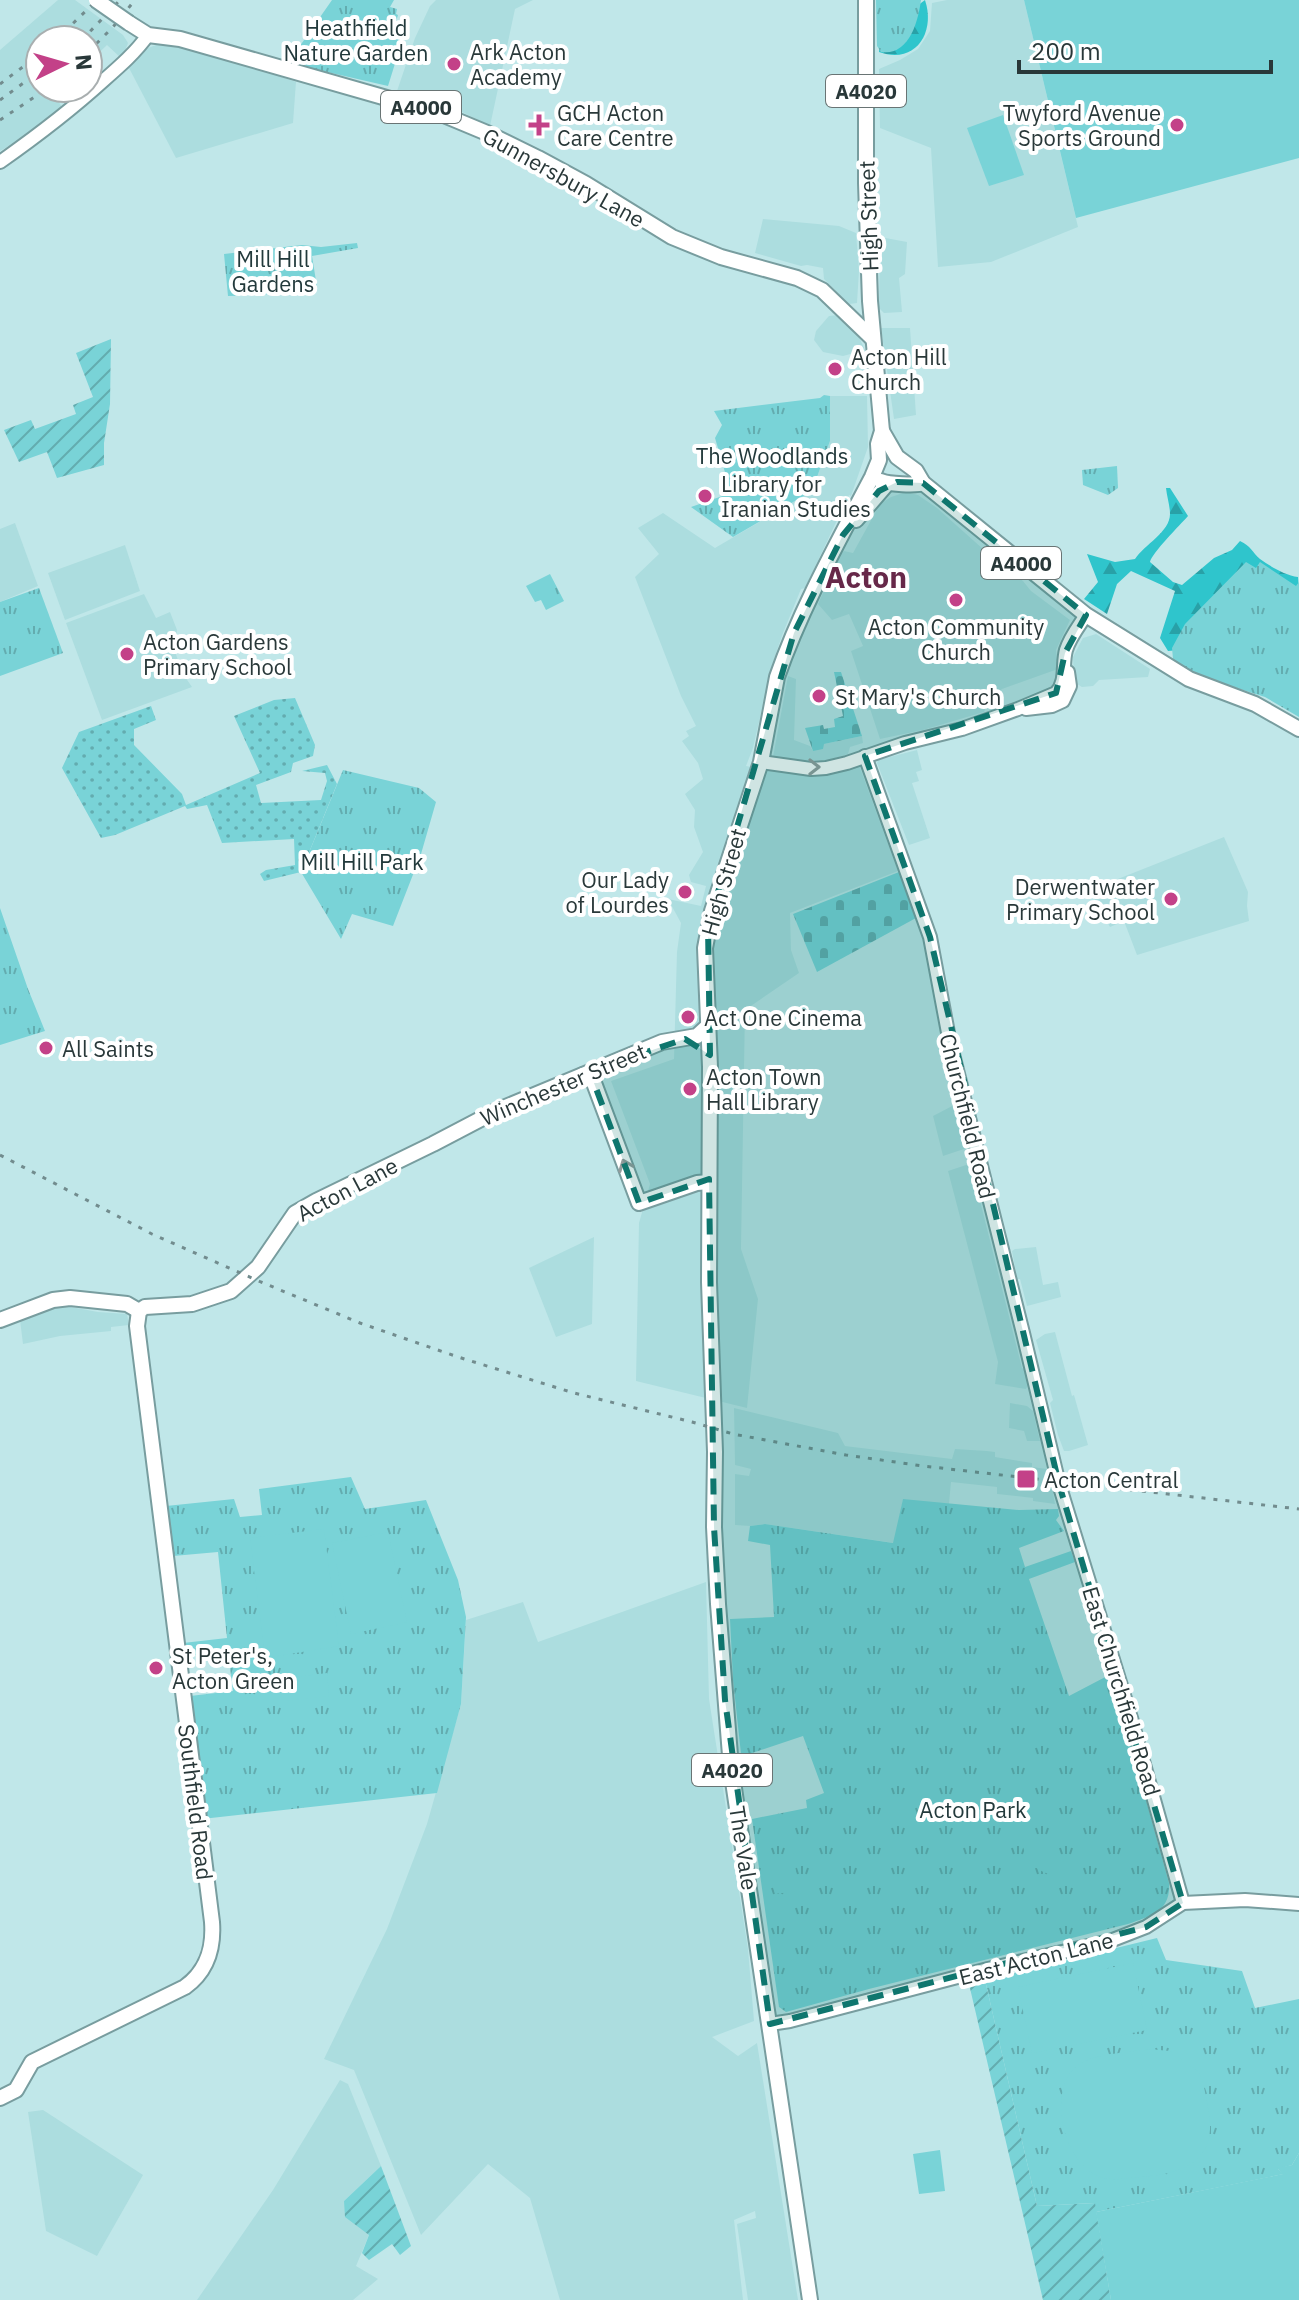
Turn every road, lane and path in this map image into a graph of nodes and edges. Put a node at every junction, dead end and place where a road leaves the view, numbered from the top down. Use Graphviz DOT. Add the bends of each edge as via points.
graph roads {
  1 [pos="96,0"];
  2 [pos="866,0"];
  3 [pos="148,35"];
  4 [pos="0,162"];
  5 [pos="843,310"];
  6 [pos="871,313"];
  7 [pos="873,339"];
  8 [pos="882,431"];
  9 [pos="900,459"];
  10 [pos="877,465"];
  11 [pos="892,483"];
  12 [pos="923,483"];
  13 [pos="843,535"];
  14 [pos="1086,615"];
  15 [pos="1299,729"];
  16 [pos="865,756"];
  17 [pos="761,762"];
  18 [pos="709,1025"];
  19 [pos="685,1039"];
  20 [pos="710,1054"];
  21 [pos="588,1079"];
  22 [pos="445,1138"];
  23 [pos="709,1182"];
  24 [pos="139,1311"];
  25 [pos="0,1320"];
  26 [pos="711,1344"];
  27 [pos="1058,1480"];
  28 [pos="1183,1903"];
  29 [pos="1299,1904"];
  30 [pos="770,2024"];
  31 [pos="0,2098"];
  32 [pos="810,2300"];
  1 -- 3 [label="main road, Gunnersbury Lane / A4000, bridge"];
  2 -- 6 [label="main road, High Street / A4020"];
  3 -- 4 [label="street" via="88,94"];
  3 -- 5 [label="main road, Gunnersbury Lane / A4000" via="180,39 461,122 586,184 672,237 797,278 822,290"];
  5 -- 6 [label="main road"];
  5 -- 7 [label="main road, Gunnersbury Lane / A4000"];
  6 -- 7 [label="main road, High Street / A4020"];
  7 -- 8 [label="main road, High Street / A4020"];
  8 -- 9 [label="main road, High Street / A4020"];
  8 -- 10 [label="main road, High Street / A4020"];
  9 -- 10 [label="main road" via="888,455"];
  9 -- 11 [label="main road" via="904,473"];
  9 -- 12 [label="main road, A4000"];
  10 -- 11 [label="main road" via="878,478"];
  10 -- 13 [label="main road, High Street / A4020"];
  11 -- 12 [label="main road"];
  11 -- 13 [label="main road, High Street / A4020"];
  12 -- 14 [label="main road, A4000"];
  13 -- 17 [label="main road, High Street / A4020" via="777,677"];
  14 -- 15 [label="main road, A4000" via="1189,679 1255,704"];
  14 -- 16 [label="street" via="1065,653 1064,690 962,729"];
  17 -- 16 [label="street, one-way" via="820,768"];
  16 -- 27 [label="street, Churchfield Road" via="930,937 959,1081"];
  17 -- 18 [label="main road, High Street / A4020" via="708,926"];
  18 -- 19 [label="main road, Winchester Street"];
  18 -- 20 [label="main road, High Street / A4020"];
  19 -- 20 [label="main road"];
  19 -- 21 [label="main road, Winchester Street" via="662,1042 599,1068"];
  20 -- 23 [label="main road, High Street / A4020"];
  21 -- 22 [label="main road, Winchester Street" via="496,1111"];
  23 -- 21 [label="main road, one-way" via="639,1203"];
  22 -- 24 [label="main road, Acton Lane" via="295,1213 258,1267 231,1291 192,1304"];
  23 -- 26 [label="main road, High Street / A4020"];
  24 -- 25 [label="main road, Acton Lane" via="127,1304 70,1298"];
  24 -- 31 [label="main road, Southfield Road" via="212,1945 201,1972 185,1987 32,2062 16,2090"];
  26 -- 30 [label="main road, The Vale / A4020" via="725,1700"];
  27 -- 28 [label="street, East Churchfield Road"];
  28 -- 29 [label="street"];
  28 -- 30 [label="street, East Acton Lane" via="1146,1927 1110,1941"];
  30 -- 32 [label="main road, The Vale / A4020"];
}
